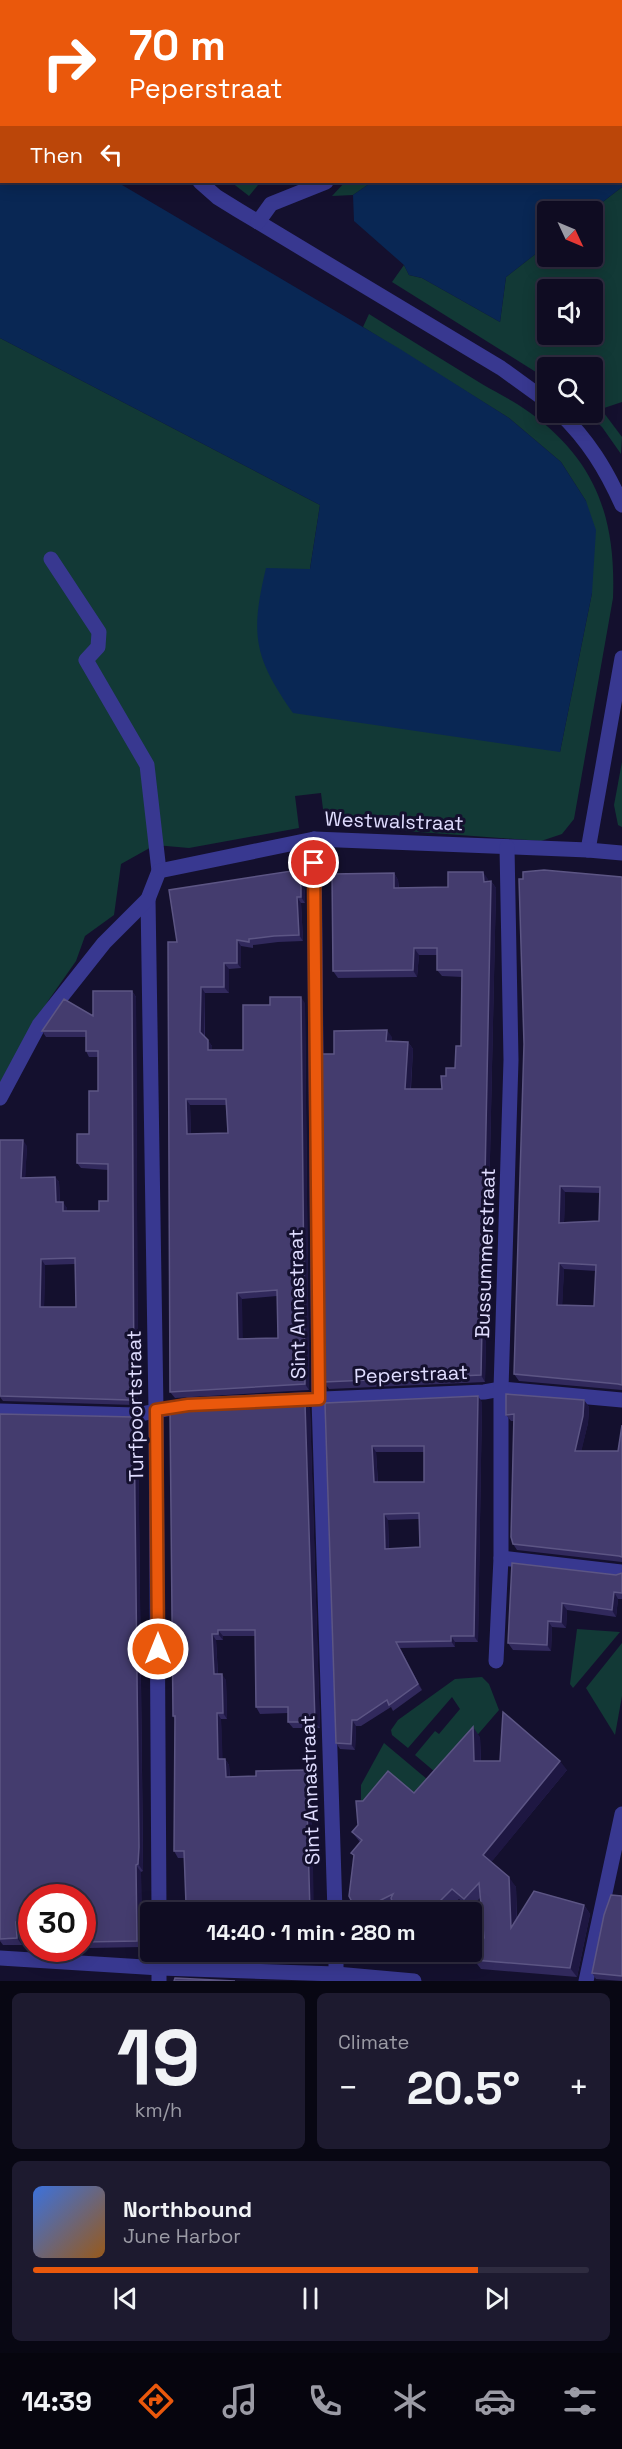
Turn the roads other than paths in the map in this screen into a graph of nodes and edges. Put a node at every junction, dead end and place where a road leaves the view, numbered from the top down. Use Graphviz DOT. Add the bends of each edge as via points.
graph roads {
  1 [pos="201,183"];
  2 [pos="324,183"];
  3 [pos="258,222"];
  4 [pos="537,394"];
  5 [pos="570,423"];
  6 [pos="622,505"];
  7 [pos="51,559"];
  8 [pos="622,658"];
  9 [pos="314,839"];
  10 [pos="507,847"];
  11 [pos="588,850"];
  12 [pos="622,853"];
  13 [pos="159,871"];
  14 [pos="148,899"];
  15 [pos="0,1098"];
  16 [pos="501,1389"];
  17 [pos="319,1399"];
  18 [pos="622,1400"];
  19 [pos="156,1410"];
  20 [pos="0,1411"];
  21 [pos="501,1558"];
  22 [pos="622,1572"];
  23 [pos="496,1661"];
  24 [pos="622,1814"];
  25 [pos="159,1902"];
  26 [pos="335,1902"];
  27 [pos="0,1958"];
  28 [pos="336,1962"];
  29 [pos="159,1975"];
  30 [pos="336,1978"];
  31 [pos="414,1981"];
  32 [pos="586,1981"];
  1 -- 3 [label="street"];
  2 -- 3 [label="street" via="271,204"];
  3 -- 4 [label="street" via="501,368"];
  5 -- 6 [label="street" via="606,471"];
  7 -- 13 [label="street" via="99,632 98,647 86,660 147,765"];
  8 -- 11 [label="street"];
  9 -- 10 [label="street, Westwalstraat"];
  9 -- 13 [label="street, Westwalstraat"];
  9 -- 17 [label="street, Sint Annastraat"];
  10 -- 11 [label="street, Westwalstraat"];
  10 -- 16 [label="street, Bussummerstraat" via="511,1060"];
  11 -- 12 [label="street, Westwalstraat"];
  13 -- 14 [label="street"];
  14 -- 15 [label="street" via="104,943 39,1025"];
  14 -- 19 [label="street, Turfpoortstraat"];
  16 -- 17 [label="street, Peperstraat"];
  16 -- 18 [label="street, Peperstraat"];
  16 -- 21 [label="street, Bussummerstraat"];
  17 -- 19 [label="street, Peperstraat"];
  17 -- 26 [label="street, Sint Annastraat"];
  19 -- 20 [label="street, Peperstraat" via="135,1414"];
  19 -- 25 [label="street, Turfpoortstraat"];
  21 -- 22 [label="street"];
  21 -- 23 [label="street, Bussummerstraat"];
  24 -- 32 [label="street"];
  27 -- 29 [label="street"];
  28 -- 30 [label="street"];
  29 -- 30 [label="street"];
  30 -- 31 [label="street"];
}
